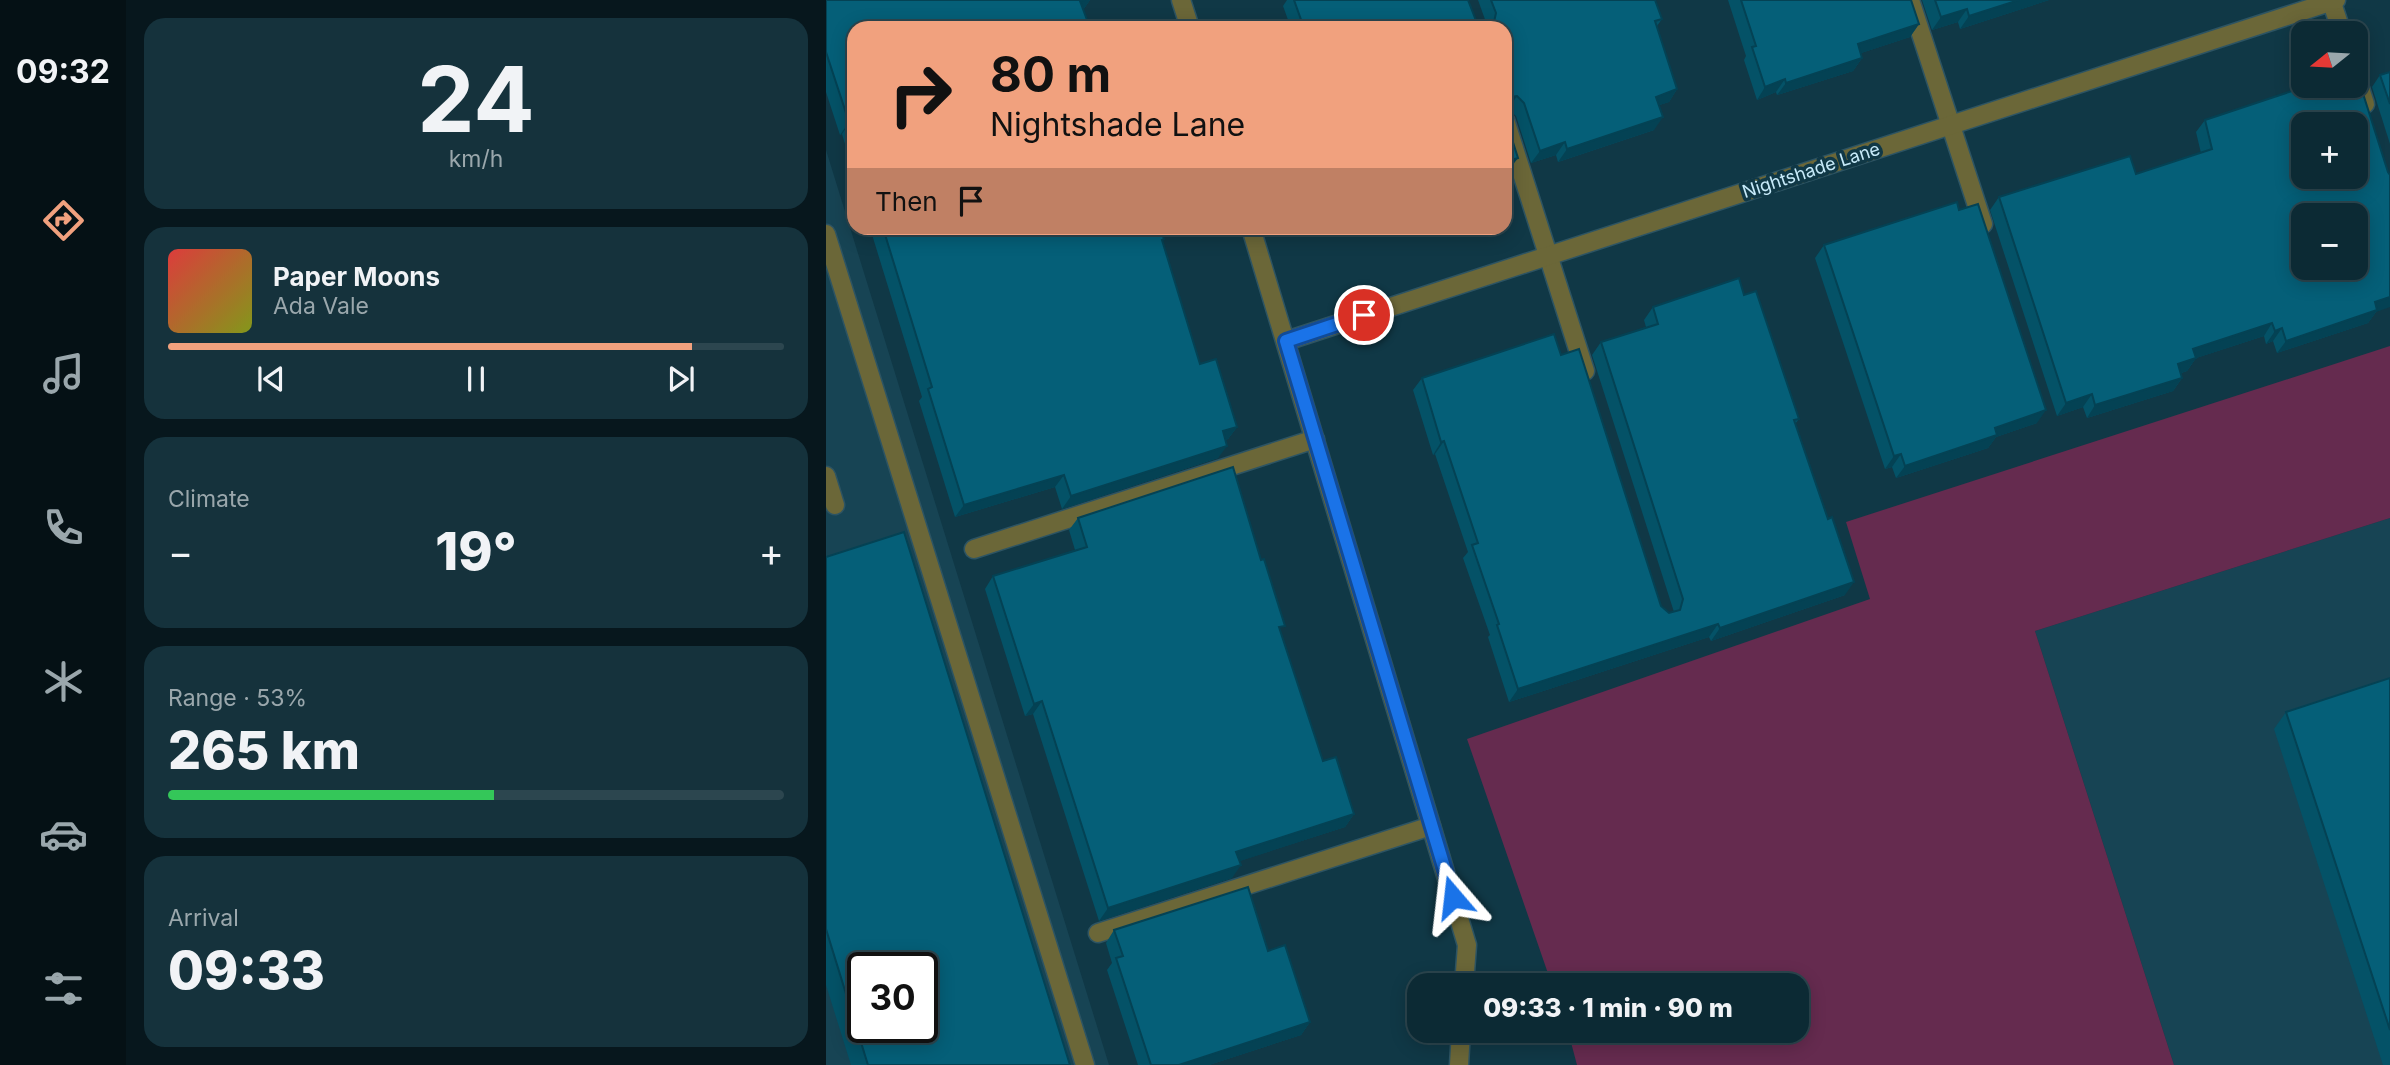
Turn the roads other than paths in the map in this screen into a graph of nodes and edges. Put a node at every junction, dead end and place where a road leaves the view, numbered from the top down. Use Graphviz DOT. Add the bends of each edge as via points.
graph roads {
  1 [pos="1181,0"];
  2 [pos="1910,0"];
  3 [pos="2333,1"];
  4 [pos="1188,21"];
  5 [pos="2339,21"];
  6 [pos="1951,125"];
  7 [pos="1512,142"];
  8 [pos="826,234"];
  9 [pos="1253,235"];
  10 [pos="1988,239"];
  11 [pos="1548,255"];
  12 [pos="1286,341"];
  13 [pos="1591,388"];
  14 [pos="1315,439"];
  15 [pos="826,476"];
  16 [pos="835,505"];
  17 [pos="974,549"];
  18 [pos="1431,827"];
  19 [pos="1098,933"];
  20 [pos="1465,973"];
  21 [pos="1460,1043"];
  22 [pos="1085,1065"];
  23 [pos="1459,1065"];
  1 -- 4 [label="street"];
  2 -- 6 [label="street"];
  3 -- 5 [label="street"];
  3 -- 6 [label="street, Nightshade Lane"];
  6 -- 10 [label="street"];
  6 -- 11 [label="street, Nightshade Lane"];
  7 -- 11 [label="street"];
  8 -- 22 [label="street"];
  9 -- 12 [label="street"];
  11 -- 12 [label="street, Nightshade Lane"];
  11 -- 13 [label="street"];
  12 -- 14 [label="street"];
  14 -- 17 [label="street"];
  14 -- 18 [label="street"];
  15 -- 16 [label="street"];
  18 -- 19 [label="street"];
  18 -- 20 [label="street" via="1467,945"];
  21 -- 23 [label="street"];
}
